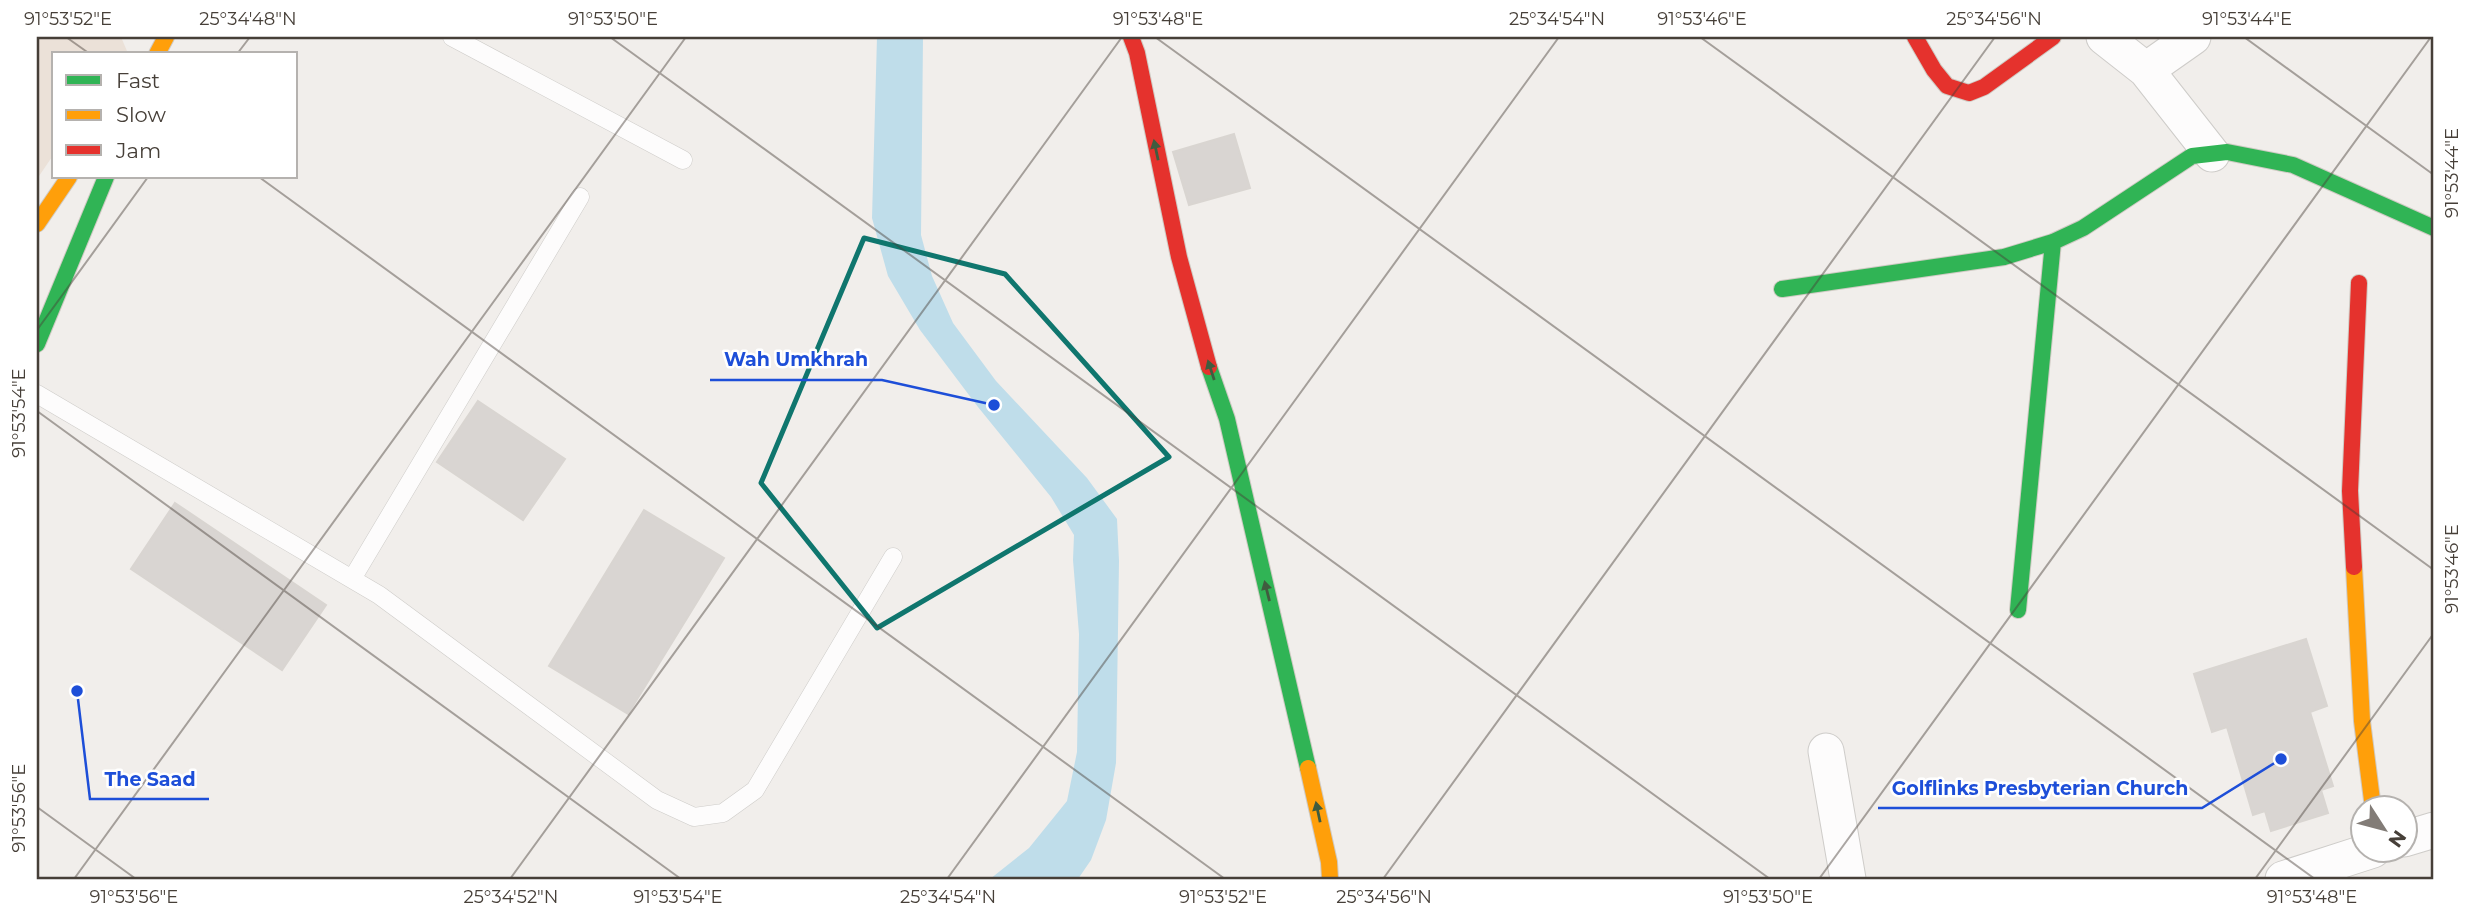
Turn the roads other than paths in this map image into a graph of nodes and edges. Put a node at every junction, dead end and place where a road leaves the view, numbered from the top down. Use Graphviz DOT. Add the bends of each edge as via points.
graph roads {
  1 [pos="1131,37"];
  2 [pos="1915,37"];
  3 [pos="2053,37"];
  4 [pos="2104,37"];
  5 [pos="2193,37"];
  6 [pos="459,38"];
  7 [pos="2146,70"];
  8 [pos="2212,154"];
  9 [pos="683,160"];
  10 [pos="68,178"];
  11 [pos="106,178"];
  12 [pos="580,197"];
  13 [pos="37,224"];
  14 [pos="2434,228"];
  15 [pos="2053,242"];
  16 [pos="2359,283"];
  17 [pos="1782,289"];
  18 [pos="37,344"];
  19 [pos="37,394"];
  20 [pos="893,557"];
  21 [pos="352,579"];
  22 [pos="2018,610"];
  23 [pos="1826,751"];
  24 [pos="2371,794"];
  25 [pos="2349,864"];
  26 [pos="1330,879"];
  27 [pos="1848,879"];
  28 [pos="2283,879"];
  26 -- 1 [label="street, one-way" via="1289,679 1227,419 1179,257"];
  2 -- 3 [label="street" via="1947,86 1969,93"];
  4 -- 7 [label="street"];
  5 -- 7 [label="street"];
  6 -- 9 [label="lane"];
  7 -- 8 [label="street"];
  8 -- 14 [label="street" via="2227,152 2293,165"];
  8 -- 15 [label="street" via="2192,156 2083,228"];
  10 -- 13 [label="street"];
  11 -- 18 [label="street"];
  12 -- 21 [label="lane"];
  15 -- 17 [label="street" via="2004,257"];
  15 -- 22 [label="street"];
  16 -- 24 [label="street" via="2350,491 2362,721"];
  19 -- 21 [label="lane"];
  20 -- 21 [label="lane" via="755,790 723,813 694,817 657,800"];
  23 -- 27 [label="street"];
  25 -- 28 [label="street"];
}
